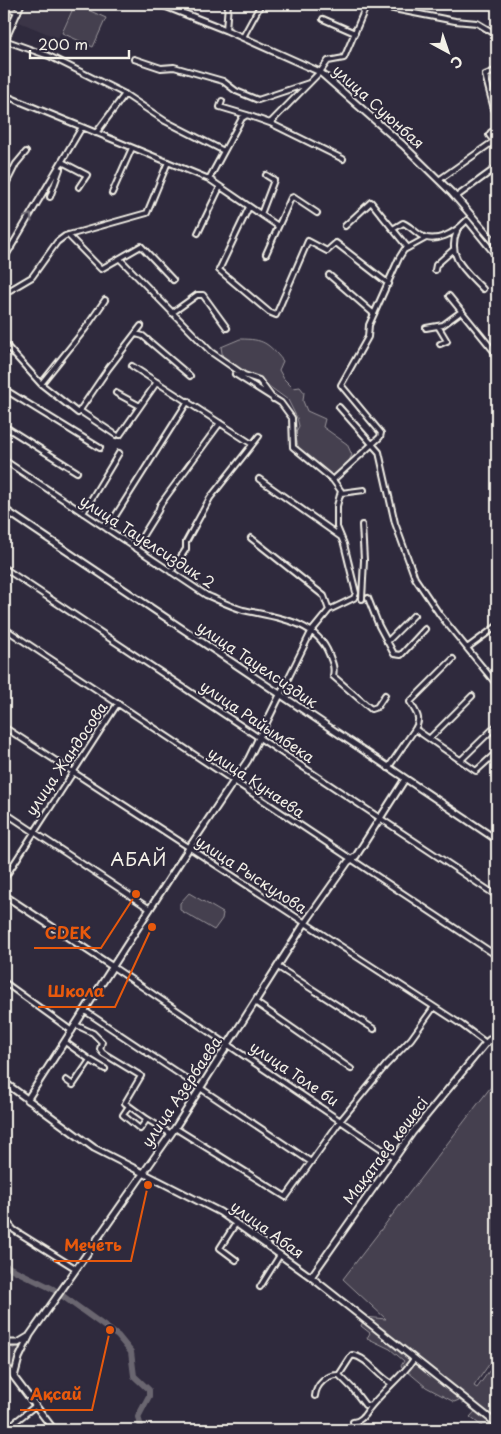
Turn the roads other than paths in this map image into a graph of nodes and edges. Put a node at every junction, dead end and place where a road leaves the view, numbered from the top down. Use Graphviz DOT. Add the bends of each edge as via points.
graph roads {
  1 [pos="21,4"];
  2 [pos="160,4"];
  3 [pos="228,4"];
  4 [pos="260,4"];
  5 [pos="368,4"];
  6 [pos="402,4"];
  7 [pos="4,6"];
  8 [pos="400,10"];
  9 [pos="18,12"];
  10 [pos="323,19"];
  11 [pos="226,30"];
  12 [pos="355,34"];
  13 [pos="497,35"];
  14 [pos="243,37"];
  15 [pos="4,41"];
  16 [pos="134,59"];
  17 [pos="497,70"];
  18 [pos="320,72"];
  19 [pos="309,83"];
  20 [pos="125,94"];
  21 [pos="4,95"];
  22 [pos="222,101"];
  23 [pos="494,110"];
  24 [pos="247,115"];
  25 [pos="270,123"];
  26 [pos="82,127"];
  27 [pos="497,132"];
  28 [pos="96,133"];
  29 [pos="494,141"];
  30 [pos="497,146"];
  31 [pos="132,148"];
  32 [pos="224,150"];
  33 [pos="26,152"];
  34 [pos="343,159"];
  35 [pos="62,161"];
  36 [pos="168,162"];
  37 [pos="497,167"];
  38 [pos="266,175"];
  39 [pos="209,179"];
  40 [pos="439,180"];
  41 [pos="220,186"];
  42 [pos="79,187"];
  43 [pos="4,188"];
  44 [pos="112,193"];
  45 [pos="50,197"];
  46 [pos="456,197"];
  47 [pos="249,207"];
  48 [pos="317,213"];
  49 [pos="260,214"];
  50 [pos="472,215"];
  51 [pos="466,221"];
  52 [pos="278,226"];
  53 [pos="345,226"];
  54 [pos="392,229"];
  55 [pos="457,231"];
  56 [pos="198,233"];
  57 [pos="68,235"];
  58 [pos="426,238"];
  59 [pos="4,242"];
  60 [pos="497,245"];
  61 [pos="11,248"];
  62 [pos="408,248"];
  63 [pos="453,250"];
  64 [pos="266,254"];
  65 [pos="497,256"];
  66 [pos="4,259"];
  67 [pos="120,259"];
  68 [pos="435,270"];
  69 [pos="329,276"];
  70 [pos="173,280"];
  71 [pos="389,284"];
  72 [pos="483,289"];
  73 [pos="449,296"];
  74 [pos="105,300"];
  75 [pos="4,304"];
  76 [pos="462,311"];
  77 [pos="172,313"];
  78 [pos="374,314"];
  79 [pos="141,326"];
  80 [pos="438,326"];
  81 [pos="227,328"];
  82 [pos="426,328"];
  83 [pos="136,334"];
  84 [pos="4,343"];
  85 [pos="440,344"];
  86 [pos="497,355"];
  87 [pos="132,366"];
  88 [pos="234,374"];
  89 [pos="190,376"];
  90 [pos="157,382"];
  91 [pos="41,384"];
  92 [pos="4,389"];
  93 [pos="116,393"];
  94 [pos="273,399"];
  95 [pos="188,401"];
  96 [pos="140,406"];
  97 [pos="339,407"];
  98 [pos="80,411"];
  99 [pos="220,423"];
  100 [pos="4,426"];
  101 [pos="259,436"];
  102 [pos="252,444"];
  103 [pos="372,444"];
  104 [pos="100,448"];
  105 [pos="119,453"];
  106 [pos="4,460"];
  107 [pos="77,472"];
  108 [pos="259,479"];
  109 [pos="333,480"];
  110 [pos="364,490"];
  111 [pos="341,493"];
  112 [pos="4,509"];
  113 [pos="83,513"];
  114 [pos="362,525"];
  115 [pos="107,529"];
  116 [pos="251,538"];
  117 [pos="341,538"];
  118 [pos="135,548"];
  119 [pos="4,568"];
  120 [pos="171,572"];
  121 [pos="362,598"];
  122 [pos="368,598"];
  123 [pos="329,610"];
  124 [pos="414,615"];
  125 [pos="497,626"];
  126 [pos="4,628"];
  127 [pos="425,629"];
  128 [pos="311,632"];
  129 [pos="387,642"];
  130 [pos="467,648"];
  131 [pos="453,659"];
  132 [pos="497,685"];
  133 [pos="280,695"];
  134 [pos="385,695"];
  135 [pos="472,696"];
  136 [pos="118,703"];
  137 [pos="497,725"];
  138 [pos="4,727"];
  139 [pos="415,729"];
  140 [pos="260,738"];
  141 [pos="430,738"];
  142 [pos="497,752"];
  143 [pos="462,760"];
  144 [pos="388,768"];
  145 [pos="73,772"];
  146 [pos="405,779"];
  147 [pos="234,782"];
  148 [pos="4,812"];
  149 [pos="380,818"];
  150 [pos="33,831"];
  151 [pos="497,840"];
  152 [pos="189,848"];
  153 [pos="351,860"];
  154 [pos="4,878"];
  155 [pos="4,894"];
  156 [pos="497,896"];
  157 [pos="150,909"];
  158 [pos="305,923"];
  159 [pos="497,956"];
  160 [pos="278,966"];
  161 [pos="113,967"];
  162 [pos="4,982"];
  163 [pos="255,1002"];
  164 [pos="434,1007"];
  165 [pos="85,1010"];
  166 [pos="76,1025"];
  167 [pos="374,1029"];
  168 [pos="72,1031"];
  169 [pos="497,1033"];
  170 [pos="65,1042"];
  171 [pos="486,1043"];
  172 [pos="228,1045"];
  173 [pos="90,1060"];
  174 [pos="105,1069"];
  175 [pos="351,1069"];
  176 [pos="66,1080"];
  177 [pos="4,1082"];
  178 [pos="201,1088"];
  179 [pos="27,1100"];
  180 [pos="129,1106"];
  181 [pos="147,1119"];
  182 [pos="341,1120"];
  183 [pos="175,1128"];
  184 [pos="171,1134"];
  185 [pos="395,1158"];
  186 [pos="311,1162"];
  187 [pos="142,1172"];
  188 [pos="4,1218"];
  189 [pos="236,1223"];
  190 [pos="280,1255"];
  191 [pos="236,1260"];
  192 [pos="76,1268"];
  193 [pos="311,1277"];
  194 [pos="260,1287"];
  195 [pos="30,1334"];
  196 [pos="4,1343"];
  197 [pos="414,1359"];
  198 [pos="4,1364"];
  199 [pos="339,1376"];
  200 [pos="14,1377"];
  201 [pos="391,1383"];
  202 [pos="315,1396"];
  203 [pos="35,1406"];
  204 [pos="371,1406"];
  205 [pos="353,1422"];
  206 [pos="497,1424"];
  207 [pos="5,1430"];
  208 [pos="54,1430"];
  1 -- 9 [label="street"];
  2 -- 11 [label="street, улица Суюнбая"];
  3 -- 11 [label="street"];
  4 -- 14 [label="street"];
  5 -- 8 [label="street"];
  5 -- 12 [label="street"];
  6 -- 8 [label="street"];
  7 -- 9 [label="street"];
  8 -- 13 [label="street" via="477,23"];
  9 -- 15 [label="street"];
  10 -- 12 [label="street"];
  11 -- 14 [label="street, улица Суюнбая"];
  12 -- 18 [label="street" via="344,58 328,61"];
  14 -- 18 [label="street, улица Суюнбая"];
  15 -- 20 [label="street" via="49,56"];
  16 -- 19 [label="street" via="223,81 236,91 258,100"];
  17 -- 23 [label="street" via="485,75"];
  18 -- 19 [label="street"];
  18 -- 40 [label="street, улица Суюнбая"];
  19 -- 25 [label="street"];
  20 -- 28 [label="street"];
  20 -- 32 [label="street" via="165,121"];
  21 -- 26 [label="street"];
  22 -- 24 [label="street" via="220,107"];
  24 -- 25 [label="street"];
  24 -- 32 [label="street" via="242,118"];
  25 -- 34 [label="street"];
  26 -- 28 [label="street"];
  26 -- 35 [label="street"];
  27 -- 29 [label="street" via="489,134"];
  28 -- 31 [label="street"];
  29 -- 30 [label="street"];
  29 -- 40 [label="street"];
  31 -- 36 [label="street"];
  31 -- 44 [label="street"];
  32 -- 39 [label="street"];
  33 -- 43 [label="street"];
  35 -- 42 [label="street" via="87,175"];
  35 -- 45 [label="street"];
  61 -- 35 [label="street, one-way"];
  36 -- 39 [label="street"];
  36 -- 57 [label="street" via="147,213"];
  37 -- 46 [label="street"];
  38 -- 49 [label="street" via="274,180"];
  39 -- 41 [label="street"];
  40 -- 46 [label="street, улица Суюнбая"];
  41 -- 47 [label="street"];
  41 -- 56 [label="street"];
  46 -- 50 [label="street, улица Суюнбая"];
  47 -- 49 [label="street"];
  47 -- 71 [label="street" via="219,270 269,312 276,315 308,241 327,251 336,243"];
  48 -- 52 [label="street" via="291,198"];
  49 -- 52 [label="street"];
  50 -- 51 [label="street"];
  50 -- 60 [label="street, улица Суюнбая"];
  51 -- 55 [label="street"];
  51 -- 65 [label="street"];
  52 -- 64 [label="street"];
  53 -- 54 [label="street" via="371,202"];
  54 -- 58 [label="street" via="406,224"];
  54 -- 62 [label="street"];
  55 -- 58 [label="street"];
  55 -- 63 [label="street"];
  57 -- 67 [label="street" via="101,269"];
  57 -- 75 [label="street" via="57,242 32,277 5,293"];
  58 -- 62 [label="street"];
  59 -- 61 [label="street"];
  61 -- 66 [label="street"];
  62 -- 71 [label="street" via="399,258"];
  63 -- 68 [label="street" via="436,265"];
  63 -- 72 [label="street" via="458,263"];
  67 -- 70 [label="street" via="140,246"];
  67 -- 77 [label="street"];
  69 -- 78 [label="street"];
  71 -- 78 [label="street"];
  73 -- 76 [label="street"];
  74 -- 91 [label="street"];
  76 -- 80 [label="street"];
  76 -- 86 [label="street"];
  77 -- 81 [label="street" via="197,294 203,295"];
  77 -- 94 [label="street" via="211,352 244,375 259,380"];
  78 -- 103 [label="street" via="368,337 341,385 381,433"];
  79 -- 83 [label="street"];
  80 -- 82 [label="street"];
  80 -- 85 [label="street" via="447,341"];
  83 -- 89 [label="street"];
  83 -- 98 [label="street"];
  84 -- 91 [label="street"];
  87 -- 90 [label="street"];
  88 -- 94 [label="street"];
  90 -- 95 [label="street"];
  90 -- 96 [label="street"];
  91 -- 98 [label="street" via="76,413"];
  92 -- 104 [label="street"];
  93 -- 96 [label="street"];
  94 -- 109 [label="street" via="281,403 292,418 291,444 295,450"];
  95 -- 99 [label="street"];
  95 -- 115 [label="street"];
  96 -- 98 [label="street" via="118,435"];
  97 -- 103 [label="street"];
  99 -- 102 [label="street"];
  99 -- 118 [label="street" via="160,504"];
  100 -- 107 [label="street"];
  101 -- 102 [label="street"];
  102 -- 120 [label="street" via="210,498 186,542 186,549"];
  103 -- 109 [label="street"];
  103 -- 130 [label="street" via="382,458 395,524 415,578"];
  105 -- 113 [label="street"];
  106 -- 113 [label="street, улица Тауелсиздик 2"];
  108 -- 117 [label="street"];
  109 -- 111 [label="street"];
  110 -- 111 [label="street"];
  111 -- 117 [label="street" via="336,519"];
  112 -- 133 [label="street, улица Тауелсиздик"];
  113 -- 115 [label="street, улица Тауелсиздик 2"];
  114 -- 121 [label="street"];
  115 -- 118 [label="street, улица Тауелсиздик 2"];
  116 -- 123 [label="street" via="324,596"];
  117 -- 123 [label="street" via="356,593 354,598"];
  118 -- 120 [label="street, улица Тауелсиздик 2"];
  119 -- 140 [label="street, улица Райымбека"];
  120 -- 128 [label="street, улица Тауелсиздик 2" via="206,596 241,609 285,618"];
  122 -- 129 [label="street"];
  123 -- 128 [label="street"];
  124 -- 129 [label="street"];
  125 -- 130 [label="street"];
  126 -- 136 [label="street, улица Кунаева"];
  127 -- 129 [label="street" via="401,655 394,654"];
  128 -- 133 [label="street"];
  128 -- 134 [label="street, улица Тауелсиздик 2" via="325,643 334,668 333,676 340,684 374,710"];
  130 -- 132 [label="street"];
  131 -- 139 [label="street" via="410,702 419,718"];
  133 -- 140 [label="street"];
  133 -- 144 [label="street, улица Тауелсиздик"];
  135 -- 141 [label="street"];
  136 -- 145 [label="street, улица Жандосова"];
  136 -- 147 [label="street, улица Кунаева"];
  137 -- 143 [label="street"];
  138 -- 145 [label="street, улица Рыскулова"];
  139 -- 141 [label="street"];
  139 -- 144 [label="street"];
  140 -- 147 [label="street"];
  140 -- 149 [label="street, улица Райымбека"];
  141 -- 143 [label="street"];
  142 -- 143 [label="street" via="476,772"];
  144 -- 146 [label="street, улица Тауелсиздик"];
  145 -- 150 [label="street, улица Жандосова"];
  145 -- 152 [label="street, улица Рыскулова"];
  146 -- 149 [label="street, улица Азербаева"];
  146 -- 151 [label="street, улица Тауелсиздик"];
  147 -- 152 [label="street"];
  147 -- 153 [label="street, улица Кунаева"];
  148 -- 150 [label="street"];
  149 -- 153 [label="street, улица Азербаева"];
  149 -- 156 [label="street, улица Райымбека"];
  150 -- 154 [label="street, улица Жандосова"];
  150 -- 157 [label="street"];
  152 -- 157 [label="street"];
  152 -- 158 [label="street, улица Рыскулова"];
  153 -- 158 [label="street, улица Азербаева"];
  153 -- 159 [label="street, улица Кунаева"];
  155 -- 161 [label="street, улица Толе би"];
  157 -- 161 [label="street"];
  158 -- 160 [label="street, улица Азербаева"];
  158 -- 164 [label="street, улица Рыскулова"];
  160 -- 163 [label="street, улица Азербаева"];
  160 -- 167 [label="street"];
  161 -- 165 [label="street"];
  161 -- 172 [label="street, улица Толе би"];
  162 -- 168 [label="street"];
  163 -- 172 [label="street, улица Азербаева"];
  163 -- 175 [label="street"];
  164 -- 171 [label="street, улица Рыскулова"];
  164 -- 182 [label="street" via="411,1039 386,1064"];
  165 -- 166 [label="street"];
  165 -- 178 [label="street"];
  166 -- 168 [label="street"];
  166 -- 180 [label="street" via="93,1033 102,1042 100,1049 103,1052 140,1076 125,1100"];
  168 -- 170 [label="street"];
  169 -- 171 [label="street, Мақатаев көшесі"];
  170 -- 173 [label="street"];
  170 -- 179 [label="street"];
  171 -- 185 [label="street, Мақатаев көшесі"];
  172 -- 178 [label="street, улица Азербаева"];
  172 -- 182 [label="street, улица Толе би"];
  173 -- 174 [label="street"];
  173 -- 176 [label="street" via="73,1085"];
  177 -- 179 [label="street, улица Абая"];
  178 -- 183 [label="street, улица Азербаева"];
  178 -- 186 [label="street"];
  179 -- 187 [label="street, улица Абая" via="94,1148"];
  180 -- 181 [label="street"];
  180 -- 181 [label="street" via="123,1115 140,1129"];
  181 -- 184 [label="street"];
  182 -- 185 [label="street, улица Толе би"];
  182 -- 186 [label="street"];
  183 -- 184 [label="street, улица Азербаева"];
  183 -- 186 [label="street" via="286,1197"];
  184 -- 187 [label="street, улица Азербаева"];
  185 -- 193 [label="street, Мақатаев көшесі"];
  187 -- 189 [label="street, улица Абая"];
  187 -- 192 [label="street, улица Азербаева"];
  188 -- 192 [label="street" via="14,1230"];
  189 -- 190 [label="street, улица Абая"];
  189 -- 191 [label="street" via="220,1248"];
  190 -- 193 [label="street, улица Абая"];
  190 -- 194 [label="street"];
  192 -- 195 [label="street, улица Азербаева"];
  193 -- 197 [label="street, улица Абая"];
  195 -- 196 [label="street" via="18,1343"];
  195 -- 200 [label="street, улица Азербаева"];
  197 -- 201 [label="street"];
  197 -- 206 [label="street, улица Абая"];
  198 -- 200 [label="street"];
  199 -- 201 [label="street" via="352,1355 361,1357"];
  199 -- 202 [label="street" via="327,1378"];
  199 -- 204 [label="street" via="365,1405"];
  200 -- 203 [label="street"];
  201 -- 204 [label="street"];
  203 -- 207 [label="street"];
  203 -- 208 [label="street"];
  204 -- 205 [label="street" via="361,1419"];
}
